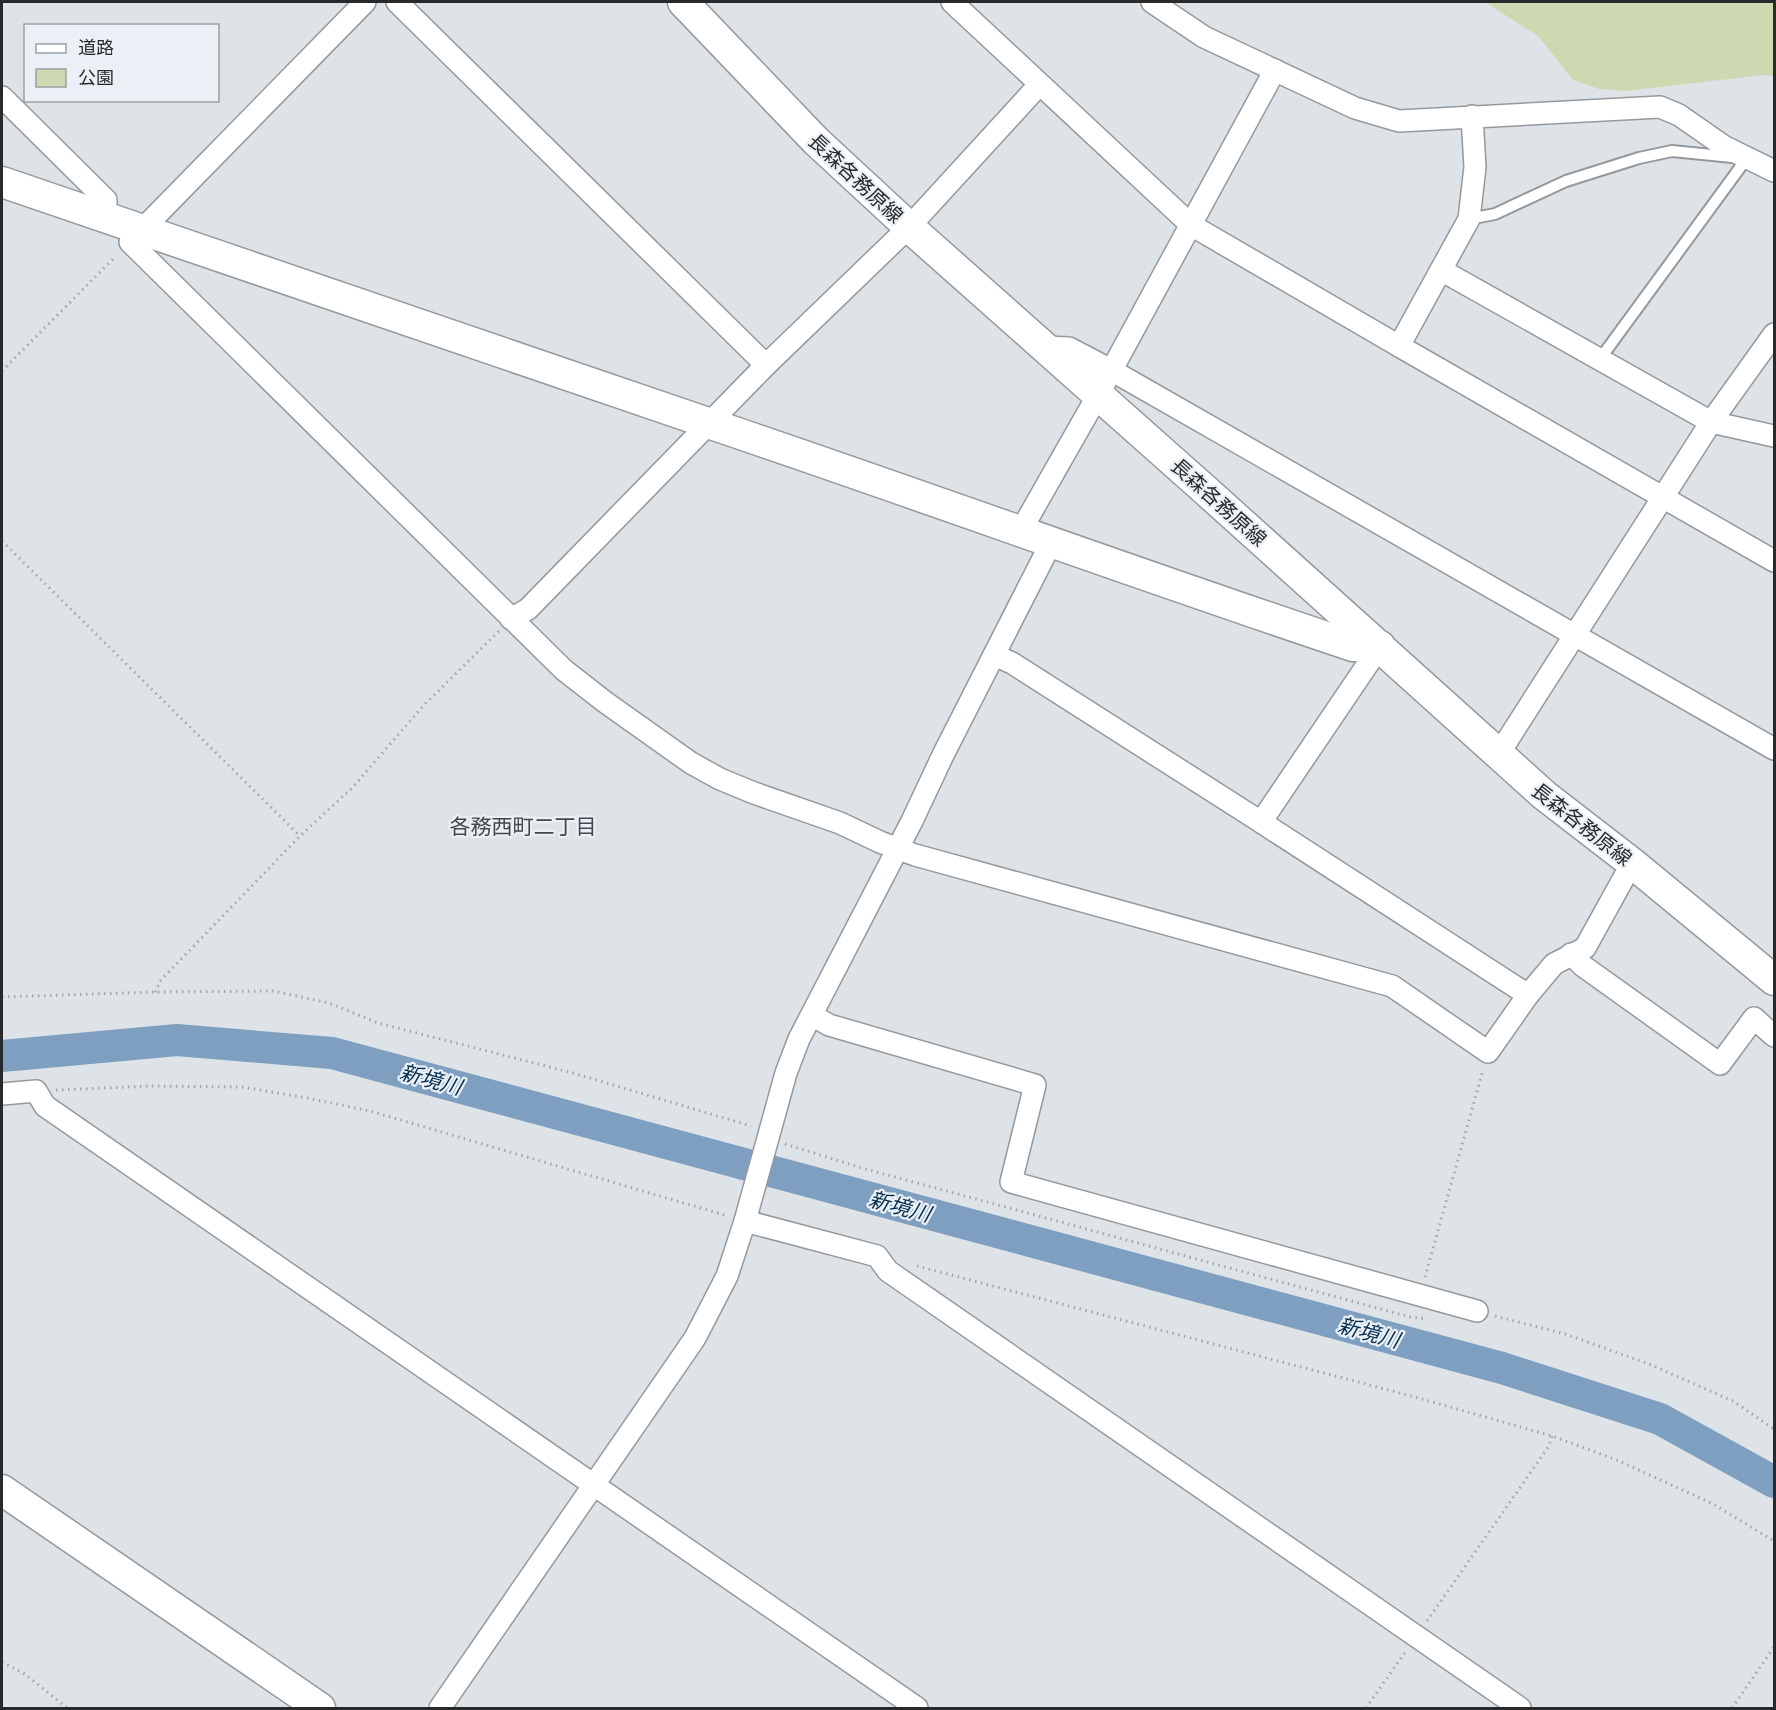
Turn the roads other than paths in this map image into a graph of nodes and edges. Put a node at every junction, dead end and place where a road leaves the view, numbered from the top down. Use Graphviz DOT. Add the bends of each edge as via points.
graph roads {
  1 [pos="365,2"];
  2 [pos="397,2"];
  3 [pos="683,2"];
  4 [pos="952,2"];
  5 [pos="1152,2"];
  6 [pos="1275,70"];
  7 [pos="1039,85"];
  8 [pos="2,97"];
  9 [pos="1472,116"];
  10 [pos="1747,158"];
  11 [pos="1774,171"];
  12 [pos="2,182"];
  13 [pos="106,218"];
  14 [pos="1469,219"];
  15 [pos="1191,225"];
  16 [pos="909,227"];
  17 [pos="134,236"];
  18 [pos="1441,270"];
  19 [pos="1774,334"];
  20 [pos="1399,346"];
  21 [pos="1600,359"];
  22 [pos="766,365"];
  23 [pos="1104,382"];
  24 [pos="1711,422"];
  25 [pos="710,423"];
  26 [pos="1774,435"];
  27 [pos="1663,497"];
  28 [pos="1020,532"];
  29 [pos="1051,543"];
  30 [pos="1774,561"];
  31 [pos="511,619"];
  32 [pos="1575,636"];
  33 [pos="1380,646"];
  34 [pos="994,655"];
  35 [pos="1774,749"];
  36 [pos="1498,755"];
  37 [pos="1261,822"];
  38 [pos="899,849"];
  39 [pos="1632,863"];
  40 [pos="1571,954"];
  41 [pos="1774,980"];
  42 [pos="1528,995"];
  43 [pos="812,1015"];
  44 [pos="1774,1036"];
  45 [pos="2,1094"];
  46 [pos="745,1221"];
  47 [pos="1477,1311"];
  48 [pos="594,1484"];
  49 [pos="2,1490"];
  50 [pos="320,1708"];
  51 [pos="440,1708"];
  52 [pos="917,1708"];
  53 [pos="1520,1708"];
  1 -- 17 [label="street"];
  2 -- 22 [label="street"];
  3 -- 16 [label="street, 長森各務原線" via="816,141"];
  4 -- 7 [label="street"];
  5 -- 6 [label="street" via="1204,37"];
  6 -- 9 [label="street" via="1355,108 1399,121"];
  6 -- 15 [label="street"];
  7 -- 15 [label="street"];
  7 -- 16 [label="street"];
  8 -- 13 [label="street" via="106,200"];
  9 -- 10 [label="street" via="1660,107"];
  9 -- 14 [label="street" via="1475,167"];
  10 -- 11 [label="street"];
  10 -- 14 [label="lane" via="1672,151 1566,181 1495,214"];
  10 -- 21 [label="lane"];
  12 -- 13 [label="street"];
  13 -- 17 [label="street"];
  14 -- 18 [label="street"];
  15 -- 20 [label="street"];
  15 -- 23 [label="street"];
  16 -- 22 [label="street"];
  16 -- 23 [label="street, 長森各務原線" via="1045,347"];
  17 -- 25 [label="street"];
  17 -- 31 [label="street"];
  18 -- 20 [label="street"];
  18 -- 21 [label="street"];
  19 -- 24 [label="street"];
  20 -- 27 [label="street"];
  21 -- 24 [label="street"];
  22 -- 25 [label="street"];
  23 -- 28 [label="street"];
  23 -- 32 [label="street"];
  23 -- 33 [label="street, 長森各務原線"];
  24 -- 26 [label="street"];
  24 -- 27 [label="street"];
  25 -- 28 [label="street"];
  25 -- 31 [label="street" via="528,609"];
  27 -- 30 [label="street"];
  27 -- 32 [label="street"];
  28 -- 29 [label="street"];
  29 -- 33 [label="street" via="1353,646"];
  29 -- 34 [label="street"];
  31 -- 38 [label="street" via="564,670 692,763 754,794 840,823"];
  32 -- 35 [label="street"];
  32 -- 36 [label="street"];
  33 -- 36 [label="street, 長森各務原線"];
  33 -- 37 [label="street"];
  34 -- 37 [label="street"];
  34 -- 38 [label="street"];
  36 -- 39 [label="street, 長森各務原線"];
  37 -- 42 [label="street"];
  38 -- 42 [label="street" via="1392,986 1488,1052"];
  38 -- 43 [label="street"];
  39 -- 40 [label="street" via="1585,948"];
  39 -- 41 [label="street, 長森各務原線"];
  40 -- 42 [label="street" via="1554,964"];
  40 -- 44 [label="street" via="1720,1064 1754,1018"];
  43 -- 46 [label="street" via="786,1073"];
  43 -- 47 [label="street" via="829,1024 1035,1086 1011,1182"];
  45 -- 48 [label="street" via="36,1091 45,1106"];
  46 -- 48 [label="street" via="728,1276 695,1338"];
  46 -- 53 [label="street" via="877,1256 888,1271"];
  48 -- 51 [label="street"];
  48 -- 52 [label="street"];
  49 -- 50 [label="street"];
}
